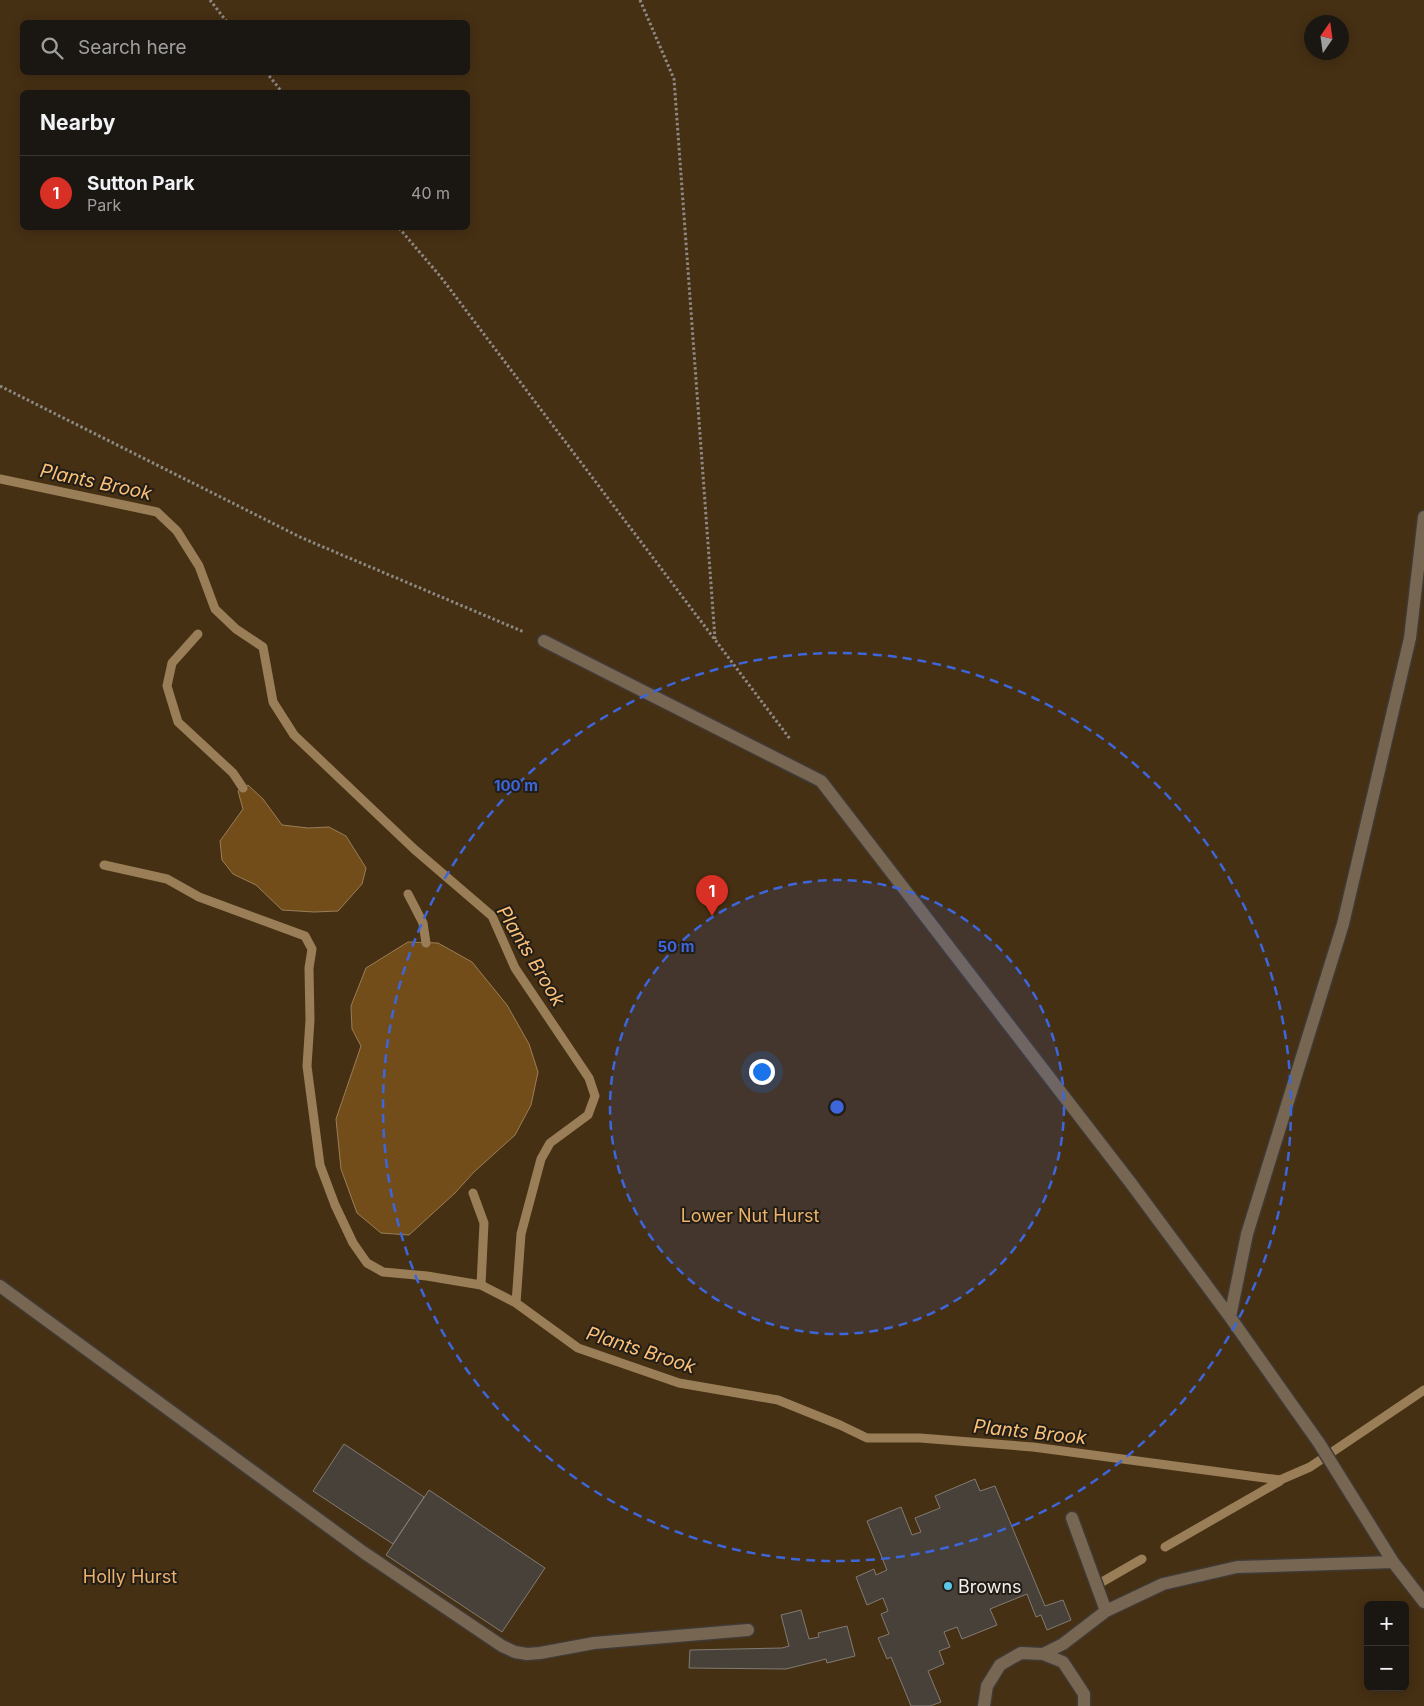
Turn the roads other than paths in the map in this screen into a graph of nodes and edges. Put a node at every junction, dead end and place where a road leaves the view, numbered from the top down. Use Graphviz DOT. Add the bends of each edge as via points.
graph roads {
  1 [pos="1424,517"];
  2 [pos="544,641"];
  3 [pos="0,1286"];
  4 [pos="1230,1317"];
  5 [pos="1072,1518"];
  6 [pos="1393,1562"];
  7 [pos="1424,1602"];
  8 [pos="1106,1611"];
  9 [pos="748,1630"];
  10 [pos="1043,1654"];
  11 [pos="984,1706"];
  12 [pos="1084,1706"];
  1 -- 4 [label="lane" via="1410,638 1343,924 1247,1234"];
  2 -- 4 [label="lane" via="821,781"];
  3 -- 9 [label="lane" via="363,1552 514,1652 540,1653 594,1643"];
  4 -- 6 [label="lane" via="1322,1447"];
  5 -- 8 [label="lane"];
  6 -- 7 [label="lane"];
  6 -- 8 [label="lane" via="1237,1567 1163,1584"];
  8 -- 10 [label="lane" via="1063,1644"];
  10 -- 11 [label="lane" via="1021,1653 1000,1666 987,1686"];
  10 -- 12 [label="lane" via="1063,1662 1084,1694"];
}
